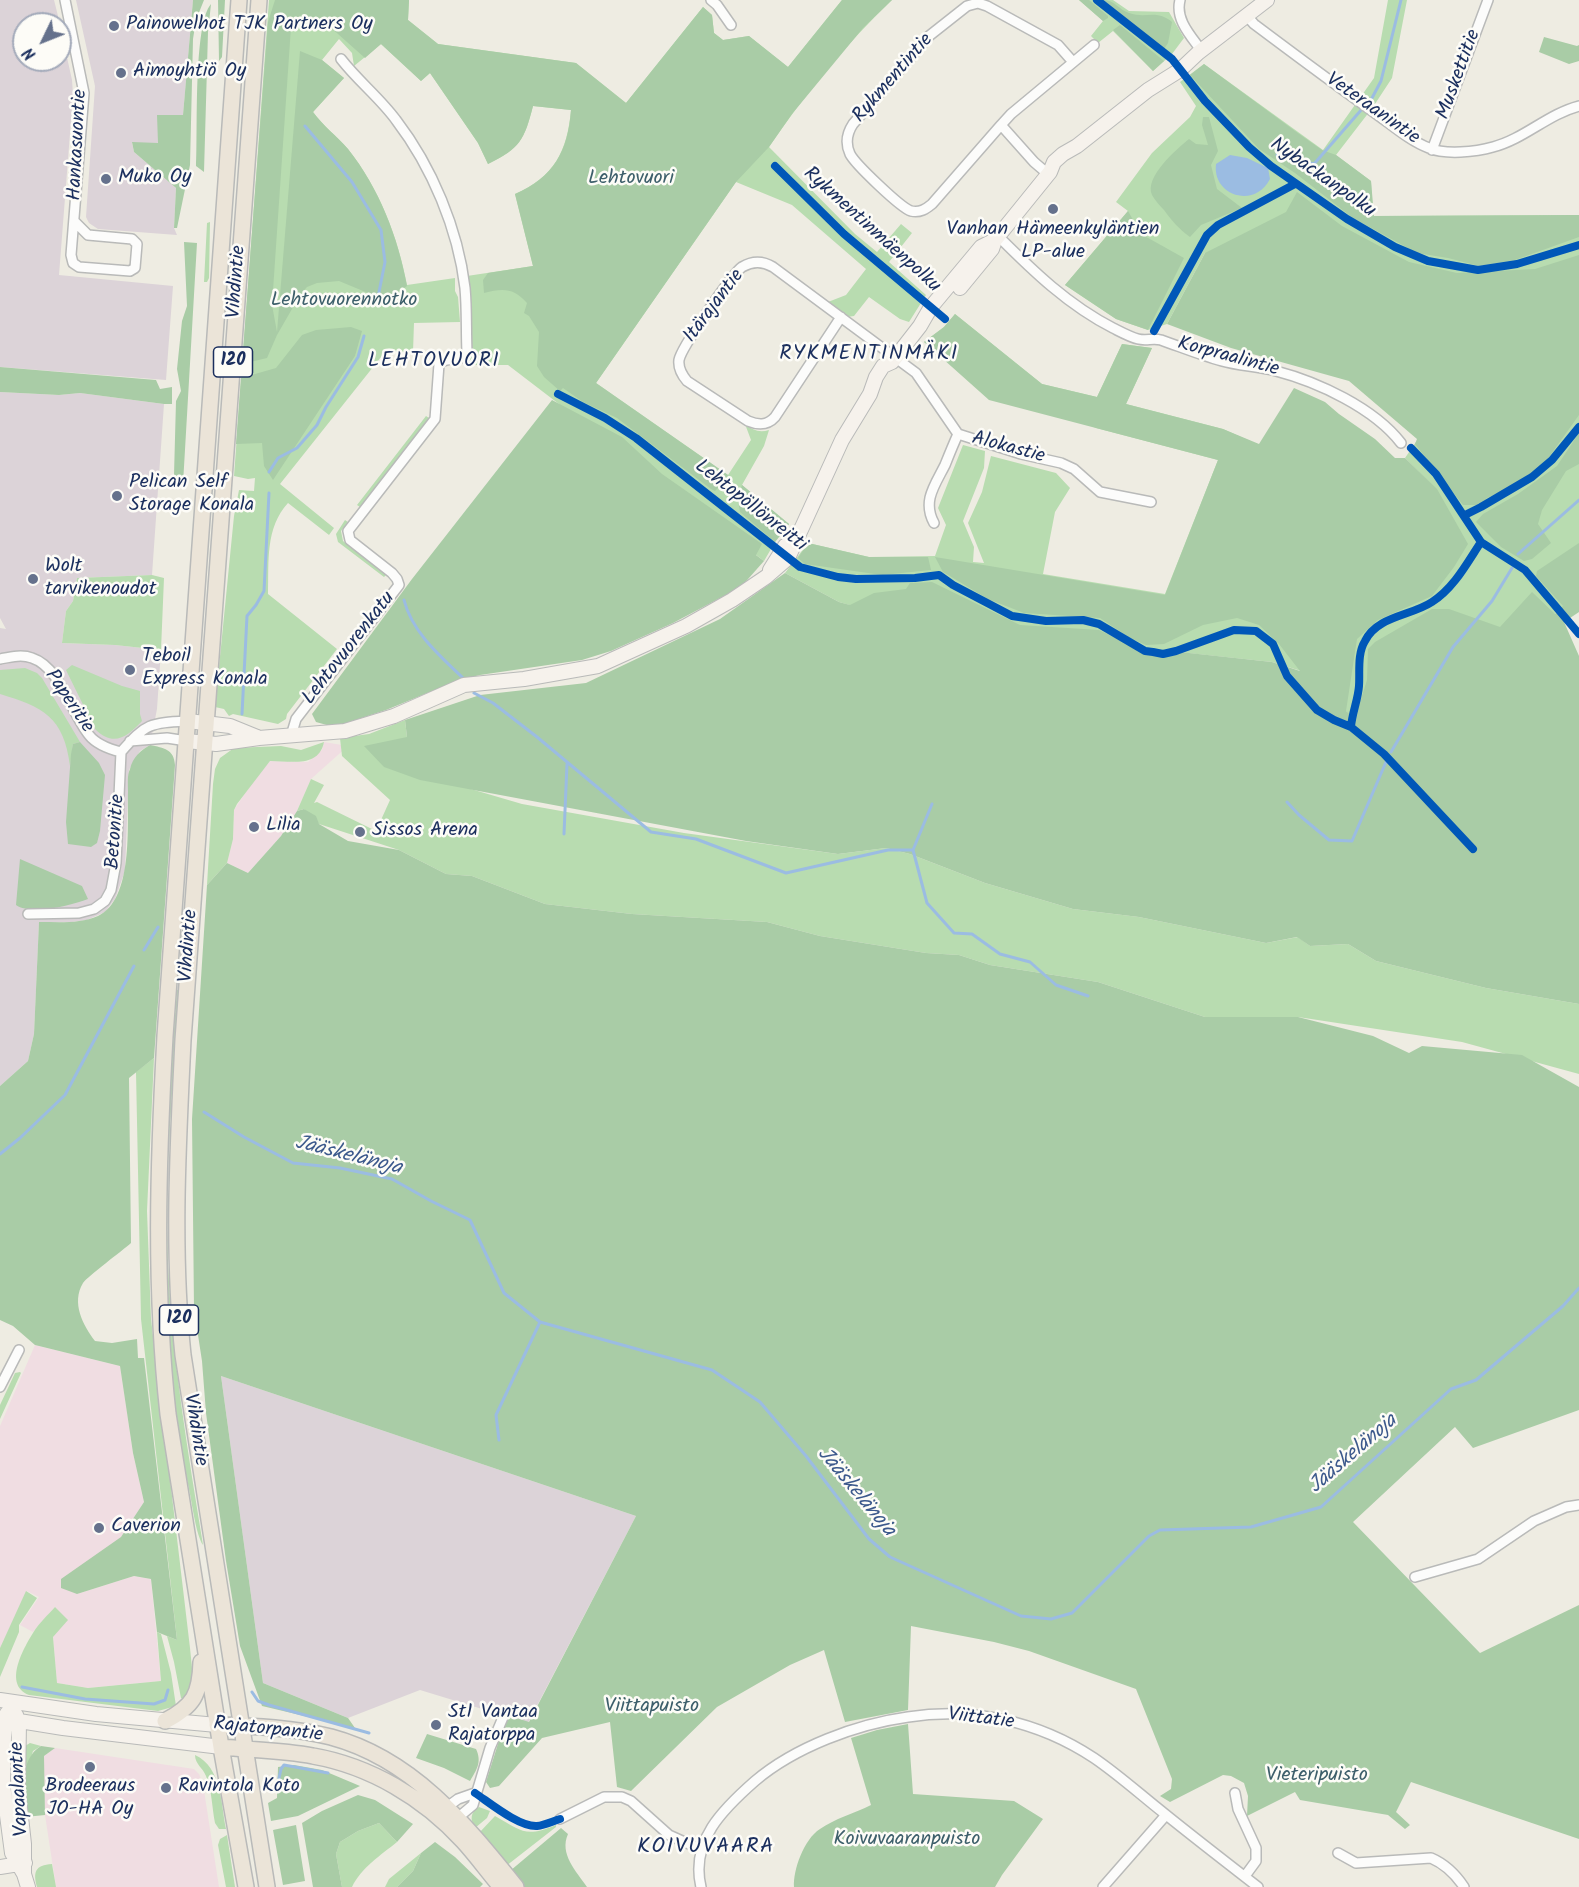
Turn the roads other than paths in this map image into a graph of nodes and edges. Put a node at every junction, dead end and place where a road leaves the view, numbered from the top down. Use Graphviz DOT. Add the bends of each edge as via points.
graph roads {
  1 [pos="65,0"];
  2 [pos="239,0"];
  3 [pos="259,0"];
  4 [pos="711,0"];
  5 [pos="1180,0"];
  6 [pos="1268,0"];
  7 [pos="1488,0"];
  8 [pos="1247,16"];
  9 [pos="731,25"];
  10 [pos="1094,45"];
  11 [pos="1199,51"];
  12 [pos="341,59"];
  13 [pos="1073,62"];
  14 [pos="1579,106"];
  15 [pos="1001,125"];
  16 [pos="1432,150"];
  17 [pos="1049,173"];
  18 [pos="74,221"];
  19 [pos="996,238"];
  20 [pos="841,317"];
  21 [pos="894,360"];
  22 [pos="958,434"];
  23 [pos="1401,443"];
  24 [pos="1082,477"];
  25 [pos="1073,484"];
  26 [pos="1151,502"];
  27 [pos="934,523"];
  28 [pos="0,659"];
  29 [pos="188,721"];
  30 [pos="208,723"];
  31 [pos="291,736"];
  32 [pos="259,738"];
  33 [pos="130,741"];
  34 [pos="187,741"];
  35 [pos="206,744"];
  36 [pos="121,752"];
  37 [pos="28,914"];
  38 [pos="19,1350"];
  39 [pos="0,1387"];
  40 [pos="1579,1505"];
  41 [pos="1415,1577"];
  42 [pos="202,1635"];
  43 [pos="5,1701"];
  44 [pos="504,1714"];
  45 [pos="8,1720"];
  46 [pos="165,1720"];
  47 [pos="218,1725"];
  48 [pos="241,1726"];
  49 [pos="221,1747"];
  50 [pos="245,1750"];
  51 [pos="475,1793"];
  52 [pos="1235,1793"];
  53 [pos="1166,1815"];
  54 [pos="448,1816"];
  55 [pos="560,1819"];
  56 [pos="700,1849"];
  57 [pos="1338,1853"];
  58 [pos="19,1865"];
  59 [pos="0,1867"];
  60 [pos="1245,1876"];
  61 [pos="246,1887"];
  62 [pos="267,1887"];
  63 [pos="501,1887"];
  64 [pos="516,1887"];
  65 [pos="701,1887"];
  66 [pos="1103,1887"];
  67 [pos="1258,1887"];
  68 [pos="1464,1887"];
  1 -- 18 [label="street, Hankasuontie" via="84,93"];
  2 -- 29 [label="main road, Vihdintie / 120"];
  3 -- 30 [label="main road, Vihdintie / 120"];
  4 -- 9 [label="street"];
  5 -- 11 [label="street" via="1178,12"];
  6 -- 8 [label="street"];
  7 -- 16 [label="street, Muskettitie"];
  8 -- 11 [label="street"];
  8 -- 16 [label="street, Veteraanintie" via="1350,95"];
  10 -- 13 [label="street"];
  11 -- 17 [label="street" via="1182,58 1148,90 1057,159"];
  12 -- 31 [label="street, Lehtovuorenkatu" via="395,119 439,195 462,270 466,352 460,359 445,359 439,364 435,419 348,531 350,540 397,579 397,588 296,719"];
  13 -- 15 [label="street"];
  13 -- 15 [label="street, Rykmentintie" via="1058,45 987,6 972,4 929,36 854,124 847,140 859,165 904,207 919,211 932,204"];
  14 -- 16 [label="street, Veteraanintie" via="1493,147 1464,152"];
  15 -- 17 [label="street"];
  17 -- 19 [label="street"];
  18 -- 18 [label="street, Hankasuontie" via="88,235 132,239 137,244 135,268 130,271 79,267 73,263 70,255"];
  19 -- 21 [label="street" via="988,254 939,313 920,326"];
  19 -- 23 [label="street, Korpraalintie" via="1066,299 1108,325 1140,339 1155,338 1222,361 1274,370 1320,386 1372,416"];
  20 -- 20 [label="street, Itärajantie" via="768,423 748,421 682,374 679,361 685,346 734,276 747,265 760,262 773,267"];
  20 -- 21 [label="street, Itärajantie"];
  21 -- 22 [label="street, Alokastie" via="916,373"];
  21 -- 31 [label="street" via="842,440 793,552 766,577 716,609 598,666 464,685 393,716 345,731"];
  22 -- 24 [label="street, Alokastie" via="1061,463"];
  22 -- 27 [label="street" via="930,494 930,516"];
  24 -- 25 [label="street"];
  24 -- 26 [label="street, Alokastie" via="1100,492"];
  28 -- 36 [label="street, Paperitie" via="31,657 46,667 89,736"];
  29 -- 30 [label="street"];
  29 -- 33 [label="street" via="145,727"];
  29 -- 34 [label="main road, Vihdintie / 120"];
  30 -- 32 [label="street" via="230,726"];
  30 -- 35 [label="main road, Vihdintie / 120"];
  31 -- 32 [label="street"];
  32 -- 35 [label="street"];
  33 -- 34 [label="street"];
  33 -- 36 [label="street"];
  34 -- 35 [label="street"];
  34 -- 42 [label="main road, Vihdintie / 120" via="165,1036 157,1268 168,1413"];
  35 -- 48 [label="main road, Vihdintie / 120" via="183,1040 176,1263 183,1355"];
  36 -- 37 [label="street, Betonitie" via="111,891 94,909"];
  38 -- 39 [label="street"];
  40 -- 41 [label="street" via="1534,1521 1478,1559"];
  42 -- 46 [label="main road" via="201,1676 195,1696 186,1708"];
  42 -- 47 [label="main road, Vihdintie / 120"];
  43 -- 45 [label="street, Vapaalantie"];
  43 -- 46 [label="street, Rajatorpantie"];
  44 -- 51 [label="street"];
  45 -- 49 [label="street, Rajatorpantie"];
  45 -- 58 [label="street, Vapaalantie" via="3,1785"];
  46 -- 47 [label="street, Rajatorpantie"];
  47 -- 48 [label="main road, Rajatorpantie"];
  47 -- 49 [label="main road, Vihdintie / 120"];
  48 -- 50 [label="main road, Vihdintie / 120"];
  48 -- 54 [label="main road, Rajatorpantie" via="285,1728 351,1744 389,1762 430,1791"];
  49 -- 50 [label="main road, Rajatorpantie"];
  49 -- 61 [label="main road, Vihdintie / 120"];
  50 -- 54 [label="main road, Rajatorpantie" via="315,1756 363,1771"];
  50 -- 62 [label="main road, Vihdintie / 120"];
  51 -- 54 [label="street" via="465,1795"];
  51 -- 54 [label="street" via="473,1805"];
  52 -- 60 [label="street" via="1256,1848 1256,1861"];
  53 -- 56 [label="street, Viittatie" via="1095,1760 1043,1732 1002,1718 917,1715 863,1725 767,1770 729,1805"];
  53 -- 60 [label="street, Viittatie"];
  53 -- 66 [label="street"];
  54 -- 63 [label="main road, Rajatorpantie"];
  54 -- 64 [label="main road, Rajatorpantie"];
  55 -- 56 [label="street" via="604,1797 622,1797 631,1800 673,1838"];
  56 -- 65 [label="street"];
  57 -- 68 [label="street" via="1356,1863 1431,1858 1447,1868"];
  58 -- 59 [label="street"];
  60 -- 67 [label="street, Viittatie"];
}
